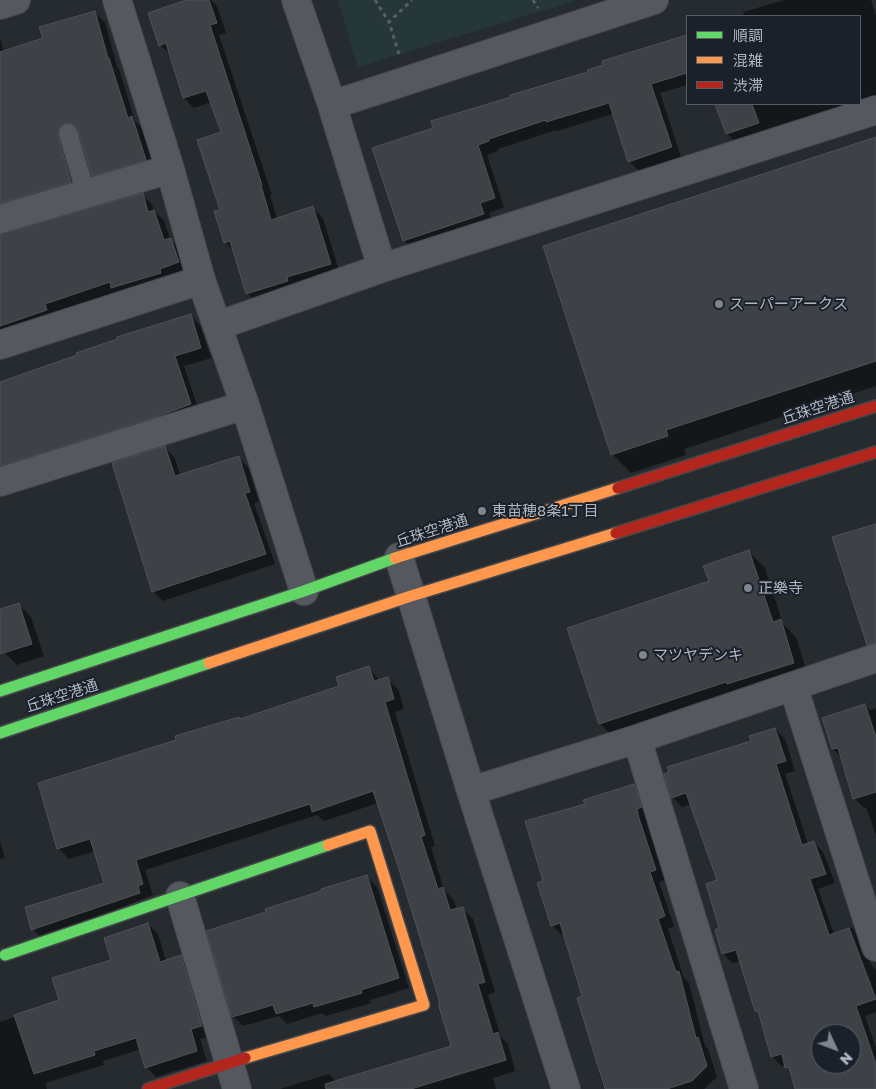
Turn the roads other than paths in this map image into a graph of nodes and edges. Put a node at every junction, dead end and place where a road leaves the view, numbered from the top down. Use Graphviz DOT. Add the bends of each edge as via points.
graph roads {
  1 [pos="116,0"];
  2 [pos="296,0"];
  3 [pos="654,0"];
  4 [pos="332,105"];
  5 [pos="876,110"];
  6 [pos="68,133"];
  7 [pos="170,169"];
  8 [pos="86,194"];
  9 [pos="0,219"];
  10 [pos="382,268"];
  11 [pos="201,280"];
  12 [pos="217,326"];
  13 [pos="0,345"];
  14 [pos="245,405"];
  15 [pos="876,406"];
  16 [pos="876,452"];
  17 [pos="0,482"];
  18 [pos="399,557"];
  19 [pos="304,591"];
  20 [pos="411,596"];
  21 [pos="876,658"];
  22 [pos="794,686"];
  23 [pos="0,691"];
  24 [pos="0,733"];
  25 [pos="637,739"];
  26 [pos="471,791"];
  27 [pos="180,896"];
  28 [pos="876,947"];
  29 [pos="5,955"];
  30 [pos="229,1063"];
  31 [pos="148,1089"];
  32 [pos="237,1089"];
  33 [pos="566,1089"];
  34 [pos="744,1089"];
  1 -- 7 [label="street"];
  2 -- 4 [label="street"];
  3 -- 4 [label="street"];
  4 -- 10 [label="street"];
  5 -- 10 [label="street"];
  6 -- 8 [label="lane"];
  7 -- 8 [label="street"];
  7 -- 11 [label="street"];
  8 -- 9 [label="street"];
  10 -- 12 [label="street"];
  11 -- 12 [label="street"];
  11 -- 13 [label="street"];
  12 -- 14 [label="street"];
  14 -- 17 [label="street"];
  14 -- 19 [label="street"];
  15 -- 18 [label="main road, 丘珠空港通"];
  16 -- 20 [label="main road, 丘珠空港通"];
  18 -- 19 [label="main road, 丘珠空港通"];
  18 -- 20 [label="street"];
  19 -- 23 [label="main road, 丘珠空港通"];
  20 -- 24 [label="main road, 丘珠空港通"];
  20 -- 26 [label="street"];
  21 -- 22 [label="street"];
  22 -- 25 [label="street"];
  22 -- 28 [label="street"];
  25 -- 26 [label="street"];
  25 -- 34 [label="street"];
  26 -- 33 [label="street"];
  27 -- 29 [label="main road"];
  27 -- 30 [label="street"];
  27 -- 30 [label="main road" via="370,831 424,1005"];
  30 -- 31 [label="main road"];
  30 -- 32 [label="street"];
}
